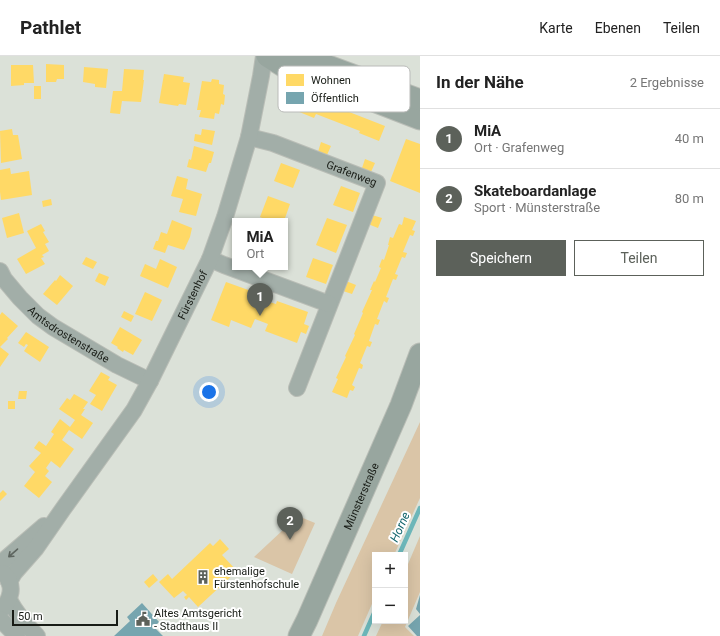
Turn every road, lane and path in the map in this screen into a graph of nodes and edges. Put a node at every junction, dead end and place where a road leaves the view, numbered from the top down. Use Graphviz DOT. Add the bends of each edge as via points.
graph roads {
  1 [pos="264,56"];
  2 [pos="267,56"];
  3 [pos="291,56"];
  4 [pos="283,66"];
  5 [pos="328,66"];
  6 [pos="410,96"];
  7 [pos="420,100"];
  8 [pos="402,112"];
  9 [pos="420,119"];
  10 [pos="249,137"];
  11 [pos="210,259"];
  12 [pos="232,268"];
  13 [pos="236,270"];
  14 [pos="0,271"];
  15 [pos="329,304"];
  16 [pos="420,354"];
  17 [pos="150,381"];
  18 [pos="297,388"];
  19 [pos="420,392"];
  20 [pos="63,509"];
  21 [pos="0,564"];
  22 [pos="5,576"];
  23 [pos="5,605"];
  24 [pos="0,619"];
  25 [pos="17,636"];
  26 [pos="36,636"];
  27 [pos="299,636"];
  28 [pos="310,636"];
  1 -- 10 [label="street, Fürstenhof"];
  2 -- 4 [label="main road"];
  3 -- 5 [label="main road" via="304,57"];
  6 -- 7 [label="main road"];
  8 -- 9 [label="main road"];
  10 -- 11 [label="street, Fürstenhof"];
  10 -- 15 [label="street, Grafenweg" via="273,143 377,183"];
  11 -- 12 [label="street"];
  11 -- 17 [label="street, Fürstenhof"];
  13 -- 15 [label="street"];
  14 -- 17 [label="street, Amtsdrostenstraße" via="20,298 53,327 117,365"];
  15 -- 18 [label="street, Grafenweg"];
  16 -- 27 [label="main road, Münsterstraße" via="401,405"];
  17 -- 20 [label="street, Fürstenhof" via="134,410"];
  19 -- 28 [label="main road, Münsterstraße"];
  20 -- 21 [label="street, Fürstenhof, one-way"];
  20 -- 22 [label="street, Fürstenhof" via="36,548 14,573"];
  22 -- 23 [label="street" via="11,590"];
  23 -- 26 [label="street" via="13,607"];
  24 -- 25 [label="street"];
}
